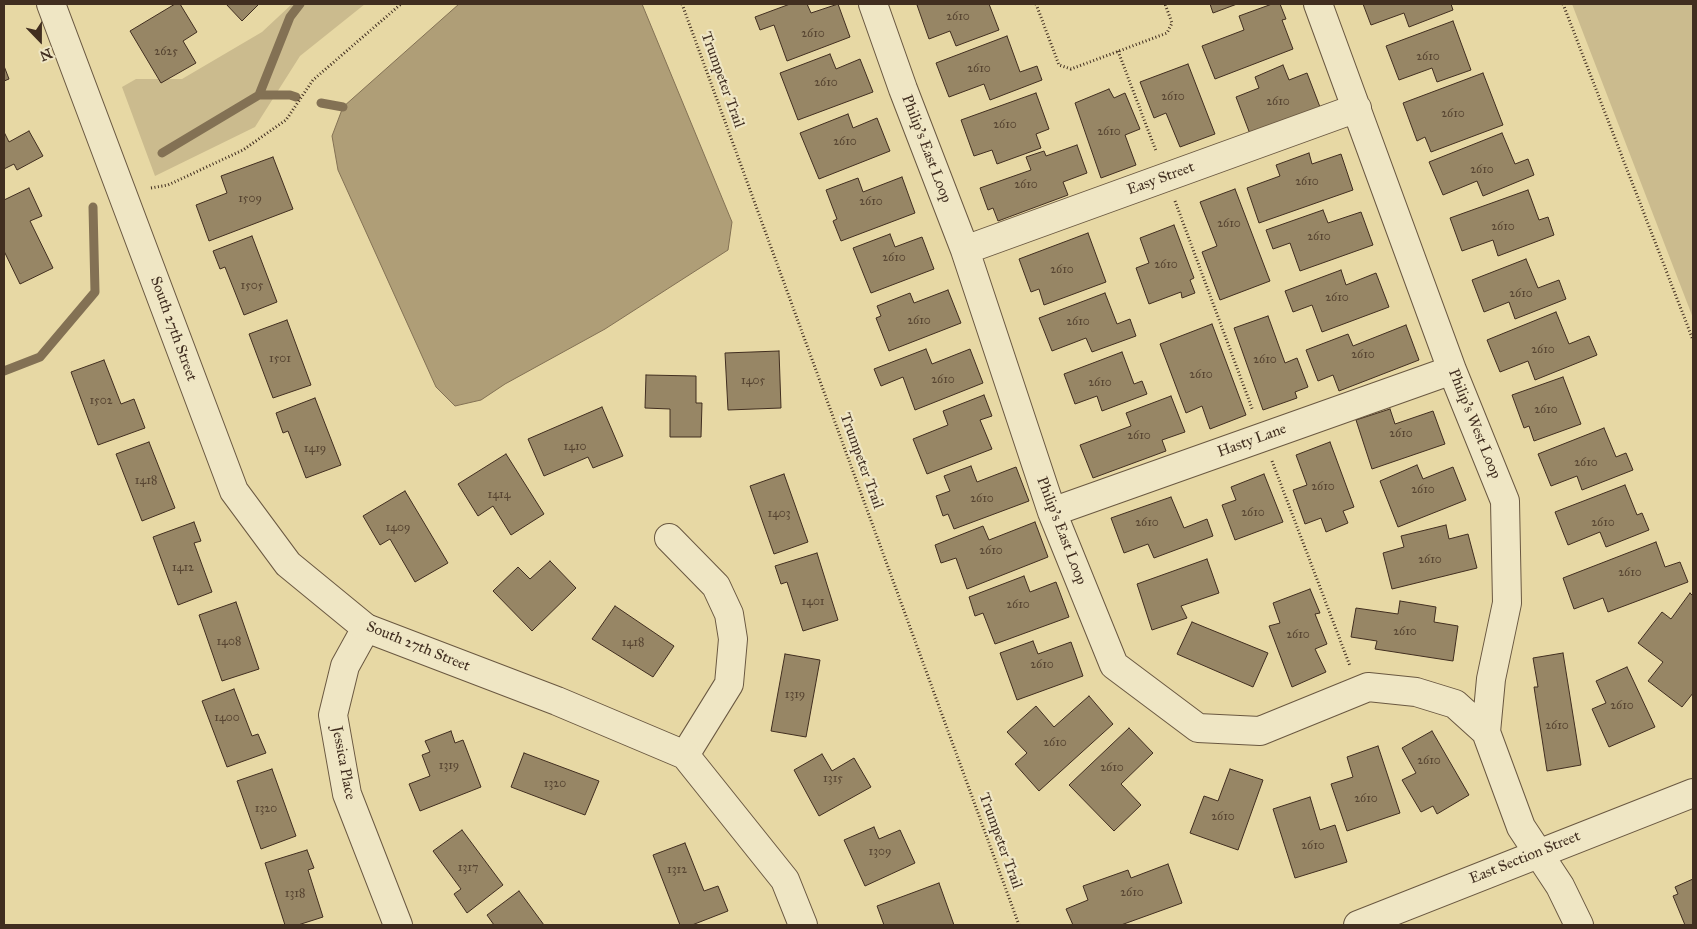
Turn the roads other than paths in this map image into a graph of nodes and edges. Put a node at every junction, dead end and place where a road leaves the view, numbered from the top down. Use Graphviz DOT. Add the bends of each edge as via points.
graph roads {
  1 [pos="873,4"];
  2 [pos="1318,4"];
  3 [pos="54,5"];
  4 [pos="1357,108"];
  5 [pos="965,250"];
  6 [pos="1452,370"];
  7 [pos="1052,512"];
  8 [pos="669,538"];
  9 [pos="366,628"];
  10 [pos="1486,732"];
  11 [pos="684,755"];
  12 [pos="1693,793"];
  13 [pos="1538,853"];
  14 [pos="398,925"];
  15 [pos="803,925"];
  16 [pos="1358,925"];
  17 [pos="1578,925"];
  1 -- 5 [label="street, Philip's East Loop"];
  2 -- 4 [label="street, Philip's West Loop"];
  3 -- 9 [label="street, South 27th Street" via="234,491 288,564"];
  4 -- 5 [label="street, Easy Street"];
  4 -- 6 [label="street, Philip's West Loop"];
  5 -- 7 [label="street, Philip's East Loop"];
  6 -- 7 [label="street, Hasty Lane"];
  6 -- 10 [label="street, Philip's West Loop" via="1505,501 1507,603 1491,678"];
  7 -- 10 [label="street, Philip's East Loop" via="1114,665 1198,728 1260,731 1368,687 1416,692 1455,704"];
  8 -- 11 [label="street" via="716,586 729,614 733,639 729,684"];
  9 -- 11 [label="street, South 27th Street" via="557,701"];
  9 -- 14 [label="street, Jessica Place" via="345,666 333,715 346,794"];
  10 -- 13 [label="street, Philip's West Loop" via="1519,822"];
  11 -- 15 [label="street, South 27th Street" via="785,880"];
  12 -- 13 [label="street, East Section Street"];
  13 -- 16 [label="street, East Section Street"];
  13 -- 17 [label="street, Philip's West Loop" via="1564,894"];
}
